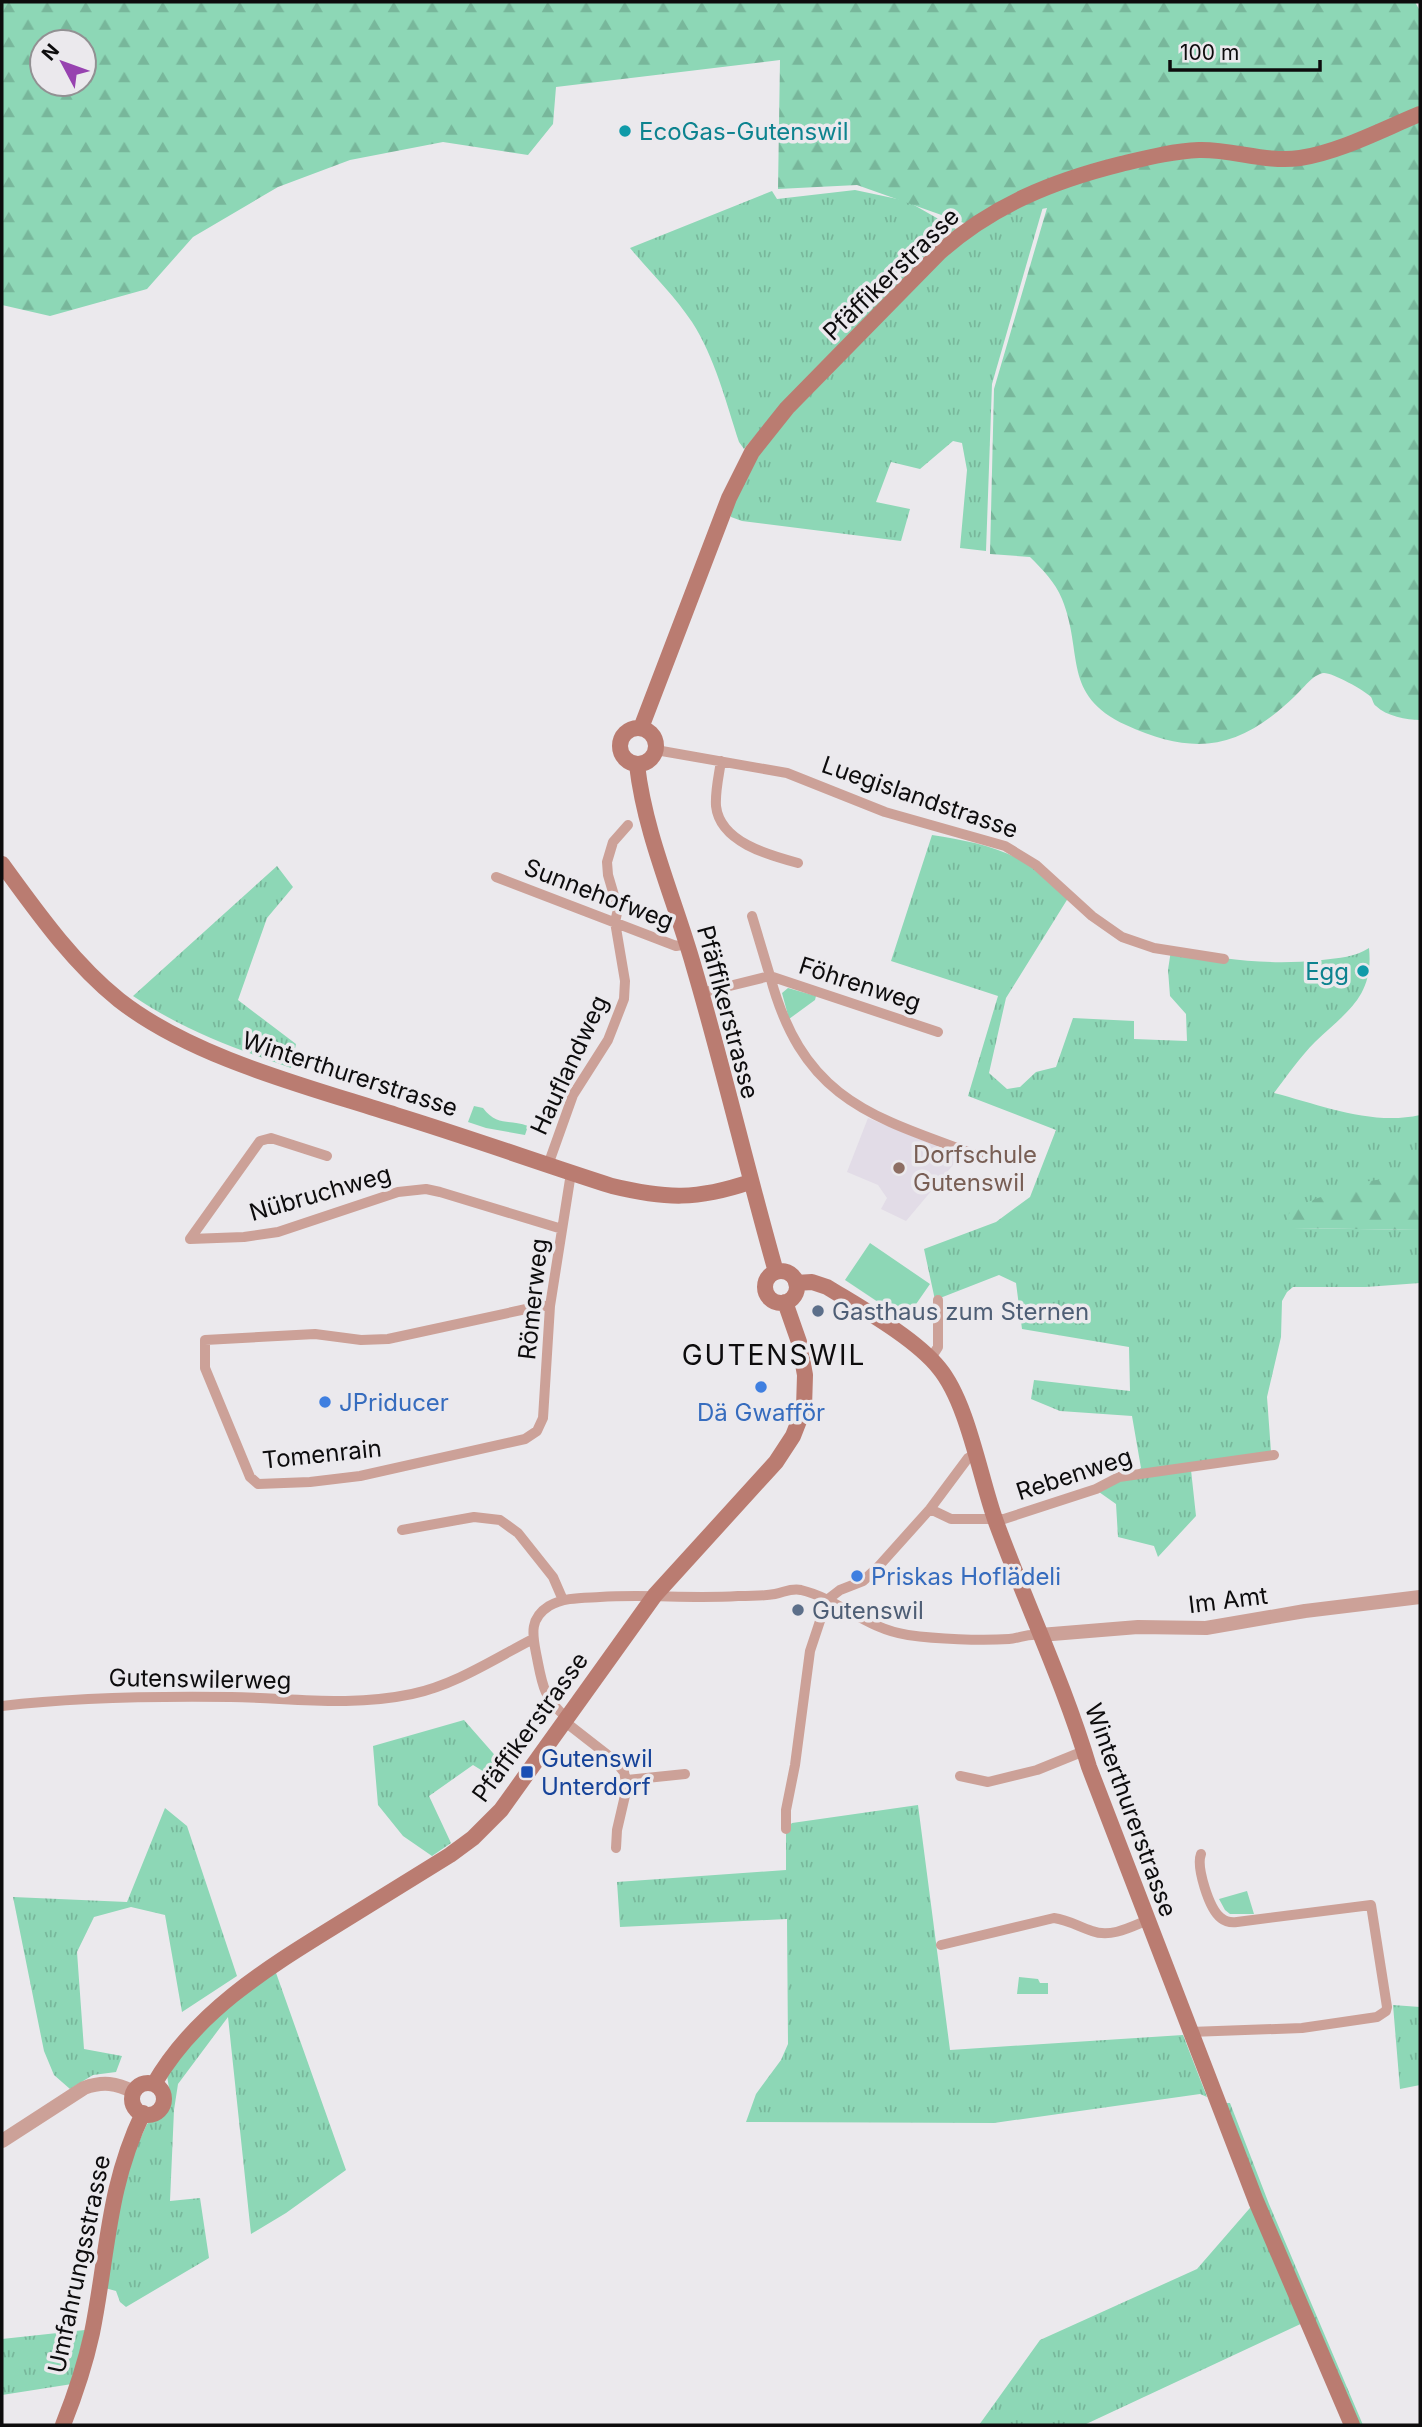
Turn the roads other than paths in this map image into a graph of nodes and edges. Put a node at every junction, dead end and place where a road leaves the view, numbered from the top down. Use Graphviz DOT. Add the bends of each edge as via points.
graph roads {
  1 [pos="1420,114"];
  2 [pos="641,728"];
  3 [pos="656,750"];
  4 [pos="721,761"];
  5 [pos="637,765"];
  6 [pos="628,825"];
  7 [pos="798,863"];
  8 [pos="2,864"];
  9 [pos="496,877"];
  10 [pos="752,916"];
  11 [pos="615,922"];
  12 [pos="687,944"];
  13 [pos="1224,959"];
  14 [pos="770,976"];
  15 [pos="701,993"];
  16 [pos="938,1032"];
  17 [pos="327,1156"];
  18 [pos="992,1161"];
  19 [pos="548,1165"];
  20 [pos="571,1173"];
  21 [pos="750,1182"];
  22 [pos="562,1229"];
  23 [pos="776,1272"];
  24 [pos="796,1283"];
  25 [pos="938,1300"];
  26 [pos="785,1302"];
  27 [pos="550,1306"];
  28 [pos="931,1358"];
  29 [pos="539,1428"];
  30 [pos="1275,1455"];
  31 [pos="969,1459"];
  32 [pos="930,1509"];
  33 [pos="991,1519"];
  34 [pos="402,1530"];
  35 [pos="655,1595"];
  36 [pos="1420,1597"];
  37 [pos="563,1600"];
  38 [pos="827,1600"];
  39 [pos="1040,1635"];
  40 [pos="533,1639"];
  41 [pos="2,1706"];
  42 [pos="565,1719"];
  43 [pos="1084,1751"];
  44 [pos="685,1774"];
  45 [pos="960,1776"];
  46 [pos="627,1780"];
  47 [pos="786,1829"];
  48 [pos="616,1848"];
  49 [pos="1201,1854"];
  50 [pos="1148,1920"];
  51 [pos="941,1945"];
  52 [pos="1190,2032"];
  53 [pos="154,2084"];
  54 [pos="134,2092"];
  55 [pos="143,2113"];
  56 [pos="2,2141"];
  57 [pos="63,2425"];
  58 [pos="1352,2425"];
  1 -- 2 [label="main road, Pfäffikerstrasse" via="1300,158 1200,150 1122,164 1043,188 966,230 760,440 729,498"];
  2 -- 3 [label="main road" via="653,736"];
  2 -- 5 [label="main road, Pfäffikerstrasse" via="627,731 619,745 624,759"];
  3 -- 4 [label="street, Luegislandstrasse"];
  3 -- 5 [label="main road" via="645,764"];
  4 -- 7 [label="street" via="716,804 726,829 760,850"];
  4 -- 13 [label="street, Luegislandstrasse" via="787,773 885,812 1005,846 1036,864 1122,937 1154,948"];
  5 -- 12 [label="main road, Pfäffikerstrasse" via="650,829"];
  6 -- 11 [label="street, Hauflandweg" via="613,842 607,862 618,909"];
  8 -- 19 [label="main road, Winterthurerstrasse" via="89,973 153,1023 262,1071"];
  9 -- 11 [label="street, Sunnehofweg"];
  10 -- 14 [label="street"];
  11 -- 12 [label="street, Sunnehofweg" via="676,946"];
  11 -- 19 [label="street, Hauflandweg" via="624,999 608,1040 567,1109"];
  12 -- 15 [label="main road, Pfäffikerstrasse"];
  14 -- 15 [label="street"];
  14 -- 16 [label="street, Föhrenweg"];
  14 -- 18 [label="street" via="781,1014 797,1045 838,1092 874,1116"];
  15 -- 21 [label="main road, Pfäffikerstrasse"];
  17 -- 22 [label="street, Nübruchweg" via="271,1138 260,1141 190,1239 278,1232 412,1189 440,1192"];
  19 -- 20 [label="main road, Winterthurerstrasse"];
  20 -- 21 [label="main road, Winterthurerstrasse" via="672,1197"];
  20 -- 22 [label="street, Römerweg"];
  21 -- 23 [label="main road, Pfäffikerstrasse"];
  22 -- 27 [label="street, Römerweg"];
  23 -- 24 [label="main road" via="788,1273"];
  23 -- 26 [label="main road" via="767,1280 766,1292 773,1301"];
  24 -- 26 [label="main road" via="793,1297"];
  24 -- 28 [label="main road, Winterthurerstrasse" via="827,1287"];
  25 -- 28 [label="street" via="938,1347"];
  26 -- 35 [label="main road, Pfäffikerstrasse" via="805,1375 804,1408 793,1436 776,1462"];
  27 -- 29 [label="street, Römerweg"];
  27 -- 29 [label="street, Tomenrain" via="388,1339 315,1334 205,1340 205,1368 250,1477 258,1484 360,1476 525,1439"];
  28 -- 31 [label="main road, Winterthurerstrasse" via="952,1388"];
  30 -- 33 [label="street, Rebenweg" via="1119,1477 1071,1498"];
  31 -- 32 [label="street"];
  31 -- 33 [label="main road, Winterthurerstrasse"];
  32 -- 33 [label="street, Rebenweg" via="951,1519"];
  32 -- 38 [label="street" via="869,1577"];
  33 -- 39 [label="main road, Winterthurerstrasse"];
  34 -- 37 [label="street" via="474,1517 500,1520 518,1533 553,1577"];
  35 -- 37 [label="street"];
  35 -- 38 [label="street" via="735,1597 797,1589"];
  35 -- 42 [label="main road, Pfäffikerstrasse"];
  36 -- 39 [label="street, Im Amt" via="1206,1628"];
  37 -- 40 [label="street" via="538,1616"];
  38 -- 39 [label="street" via="866,1622 910,1635 1011,1639"];
  38 -- 47 [label="street" via="810,1651"];
  39 -- 43 [label="main road, Winterthurerstrasse"];
  40 -- 41 [label="street, Gutenswilerweg" via="449,1682 398,1697 340,1702 232,1697 59,1699"];
  40 -- 42 [label="street" via="546,1696"];
  42 -- 46 [label="street" via="614,1760"];
  42 -- 53 [label="main road, Pfäffikerstrasse" via="501,1810 473,1838 248,1981 180,2045"];
  43 -- 45 [label="street" via="1037,1770 988,1782"];
  43 -- 50 [label="main road, Winterthurerstrasse"];
  44 -- 46 [label="street"];
  46 -- 48 [label="street"];
  49 -- 52 [label="street" via="1198,1863 1207,1893 1225,1921 1371,1905 1388,2001 1386,2011 1377,2017 1302,2028"];
  50 -- 51 [label="street" via="1102,1934 1054,1919"];
  50 -- 52 [label="main road, Winterthurerstrasse"];
  52 -- 58 [label="main road, Winterthurerstrasse"];
  53 -- 54 [label="main road" via="145,2083"];
  53 -- 55 [label="main road" via="164,2102 156,2112"];
  54 -- 55 [label="main road" via="133,2102"];
  54 -- 56 [label="street" via="111,2083 92,2085"];
  55 -- 57 [label="main road, Umfahrungsstrasse" via="117,2182 92,2334"];
}
